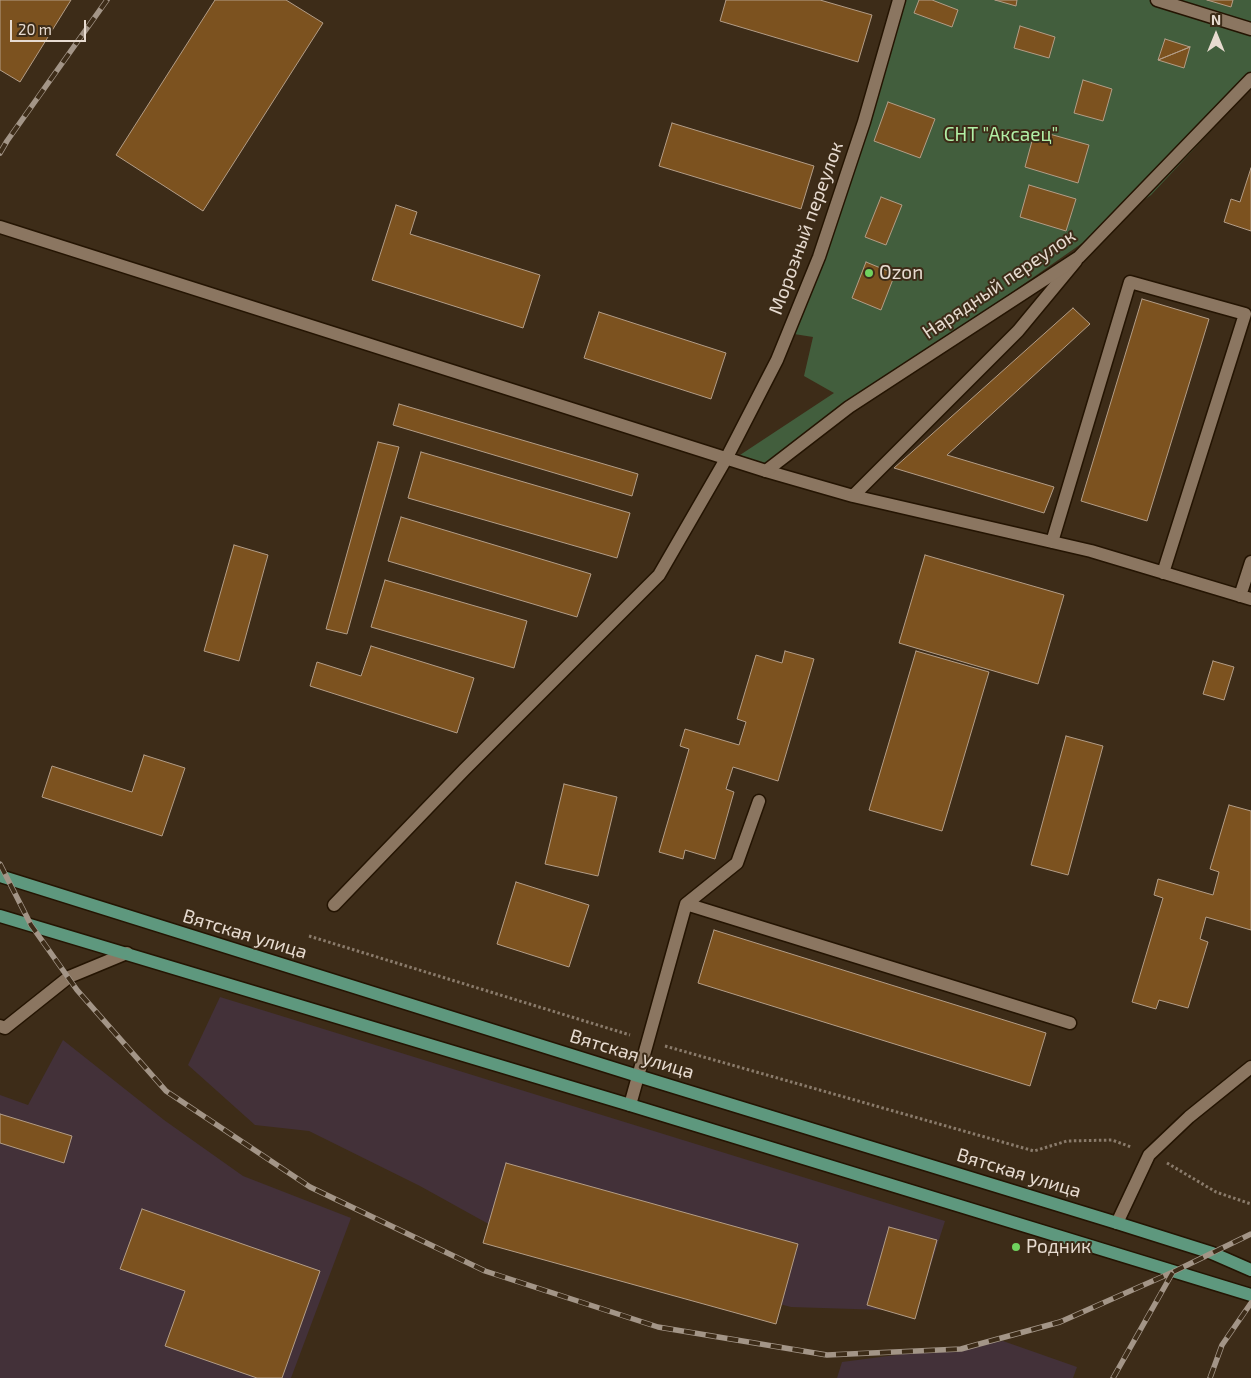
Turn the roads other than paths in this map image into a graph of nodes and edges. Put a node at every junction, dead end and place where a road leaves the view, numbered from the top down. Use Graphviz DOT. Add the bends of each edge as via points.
graph roads {
  1 [pos="899,0"];
  2 [pos="1157,0"];
  3 [pos="1251,29"];
  4 [pos="1251,78"];
  5 [pos="0,227"];
  6 [pos="1079,257"];
  7 [pos="726,459"];
  8 [pos="766,471"];
  9 [pos="853,496"];
  10 [pos="1052,542"];
  11 [pos="1251,562"];
  12 [pos="1163,573"];
  13 [pos="1245,597"];
  14 [pos="759,801"];
  15 [pos="0,876"];
  16 [pos="686,904"];
  17 [pos="334,905"];
  18 [pos="0,916"];
  19 [pos="127,953"];
  20 [pos="1070,1023"];
  21 [pos="0,1026"];
  22 [pos="1251,1067"];
  23 [pos="638,1076"];
  24 [pos="630,1105"];
  25 [pos="1117,1223"];
  26 [pos="1251,1270"];
  27 [pos="1251,1295"];
  1 -- 7 [label="street, Морозный переулок" via="864,122 819,257 777,360"];
  2 -- 3 [label="street"];
  4 -- 6 [label="street, Нарядный переулок"];
  5 -- 7 [label="street"];
  6 -- 8 [label="street, Нарядный переулок" via="849,407"];
  6 -- 9 [label="street" via="1018,331"];
  7 -- 8 [label="street"];
  7 -- 17 [label="street, Морозный переулок" via="659,575"];
  8 -- 9 [label="street"];
  9 -- 10 [label="street"];
  10 -- 12 [label="street"];
  10 -- 12 [label="street" via="1130,282 1246,314"];
  11 -- 13 [label="street"];
  12 -- 13 [label="street"];
  14 -- 16 [label="street" via="737,862"];
  15 -- 23 [label="main road, Вятская улица"];
  16 -- 20 [label="street"];
  16 -- 23 [label="street"];
  18 -- 19 [label="main road"];
  19 -- 21 [label="street" via="69,977 5,1028"];
  19 -- 24 [label="main road"];
  22 -- 25 [label="street" via="1189,1117 1149,1155"];
  23 -- 24 [label="street"];
  23 -- 25 [label="main road, Вятская улица"];
  24 -- 27 [label="main road"];
  25 -- 26 [label="main road, Вятская улица" via="1212,1253"];
}
